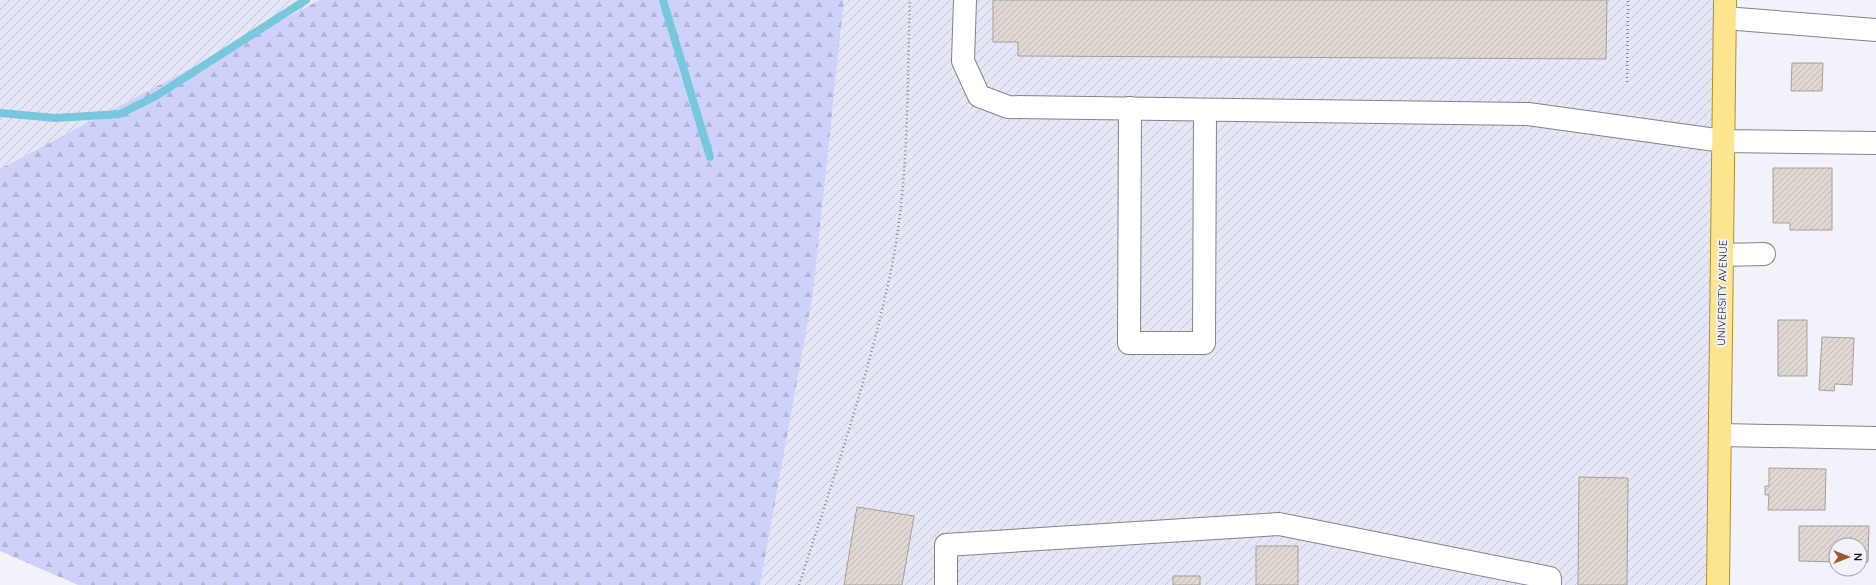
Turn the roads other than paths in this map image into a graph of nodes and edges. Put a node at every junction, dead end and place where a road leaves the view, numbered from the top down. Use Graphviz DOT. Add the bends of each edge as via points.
graph roads {
  1 [pos="965,0"];
  2 [pos="1725,9"];
  3 [pos="1876,30"];
  4 [pos="1130,108"];
  5 [pos="1205,110"];
  6 [pos="1723,141"];
  7 [pos="1876,143"];
  8 [pos="1764,254"];
  9 [pos="1722,255"];
  10 [pos="1721,435"];
  11 [pos="1876,438"];
  12 [pos="946,585"];
  13 [pos="1550,585"];
  14 [pos="1718,585"];
  1 -- 4 [label="street" via="963,61 979,96 1008,107"];
  2 -- 3 [label="street"];
  2 -- 6 [label="main road, UNIVERSITY AVENUE"];
  4 -- 5 [label="street"];
  4 -- 5 [label="street" via="1129,343 1204,343"];
  5 -- 6 [label="street" via="1528,114"];
  6 -- 7 [label="street"];
  6 -- 9 [label="main road, UNIVERSITY AVENUE"];
  8 -- 9 [label="street"];
  9 -- 10 [label="main road, UNIVERSITY AVENUE"];
  10 -- 11 [label="street"];
  10 -- 14 [label="main road, UNIVERSITY AVENUE"];
  12 -- 13 [label="street" via="946,545 1279,524 1550,578"];
}
